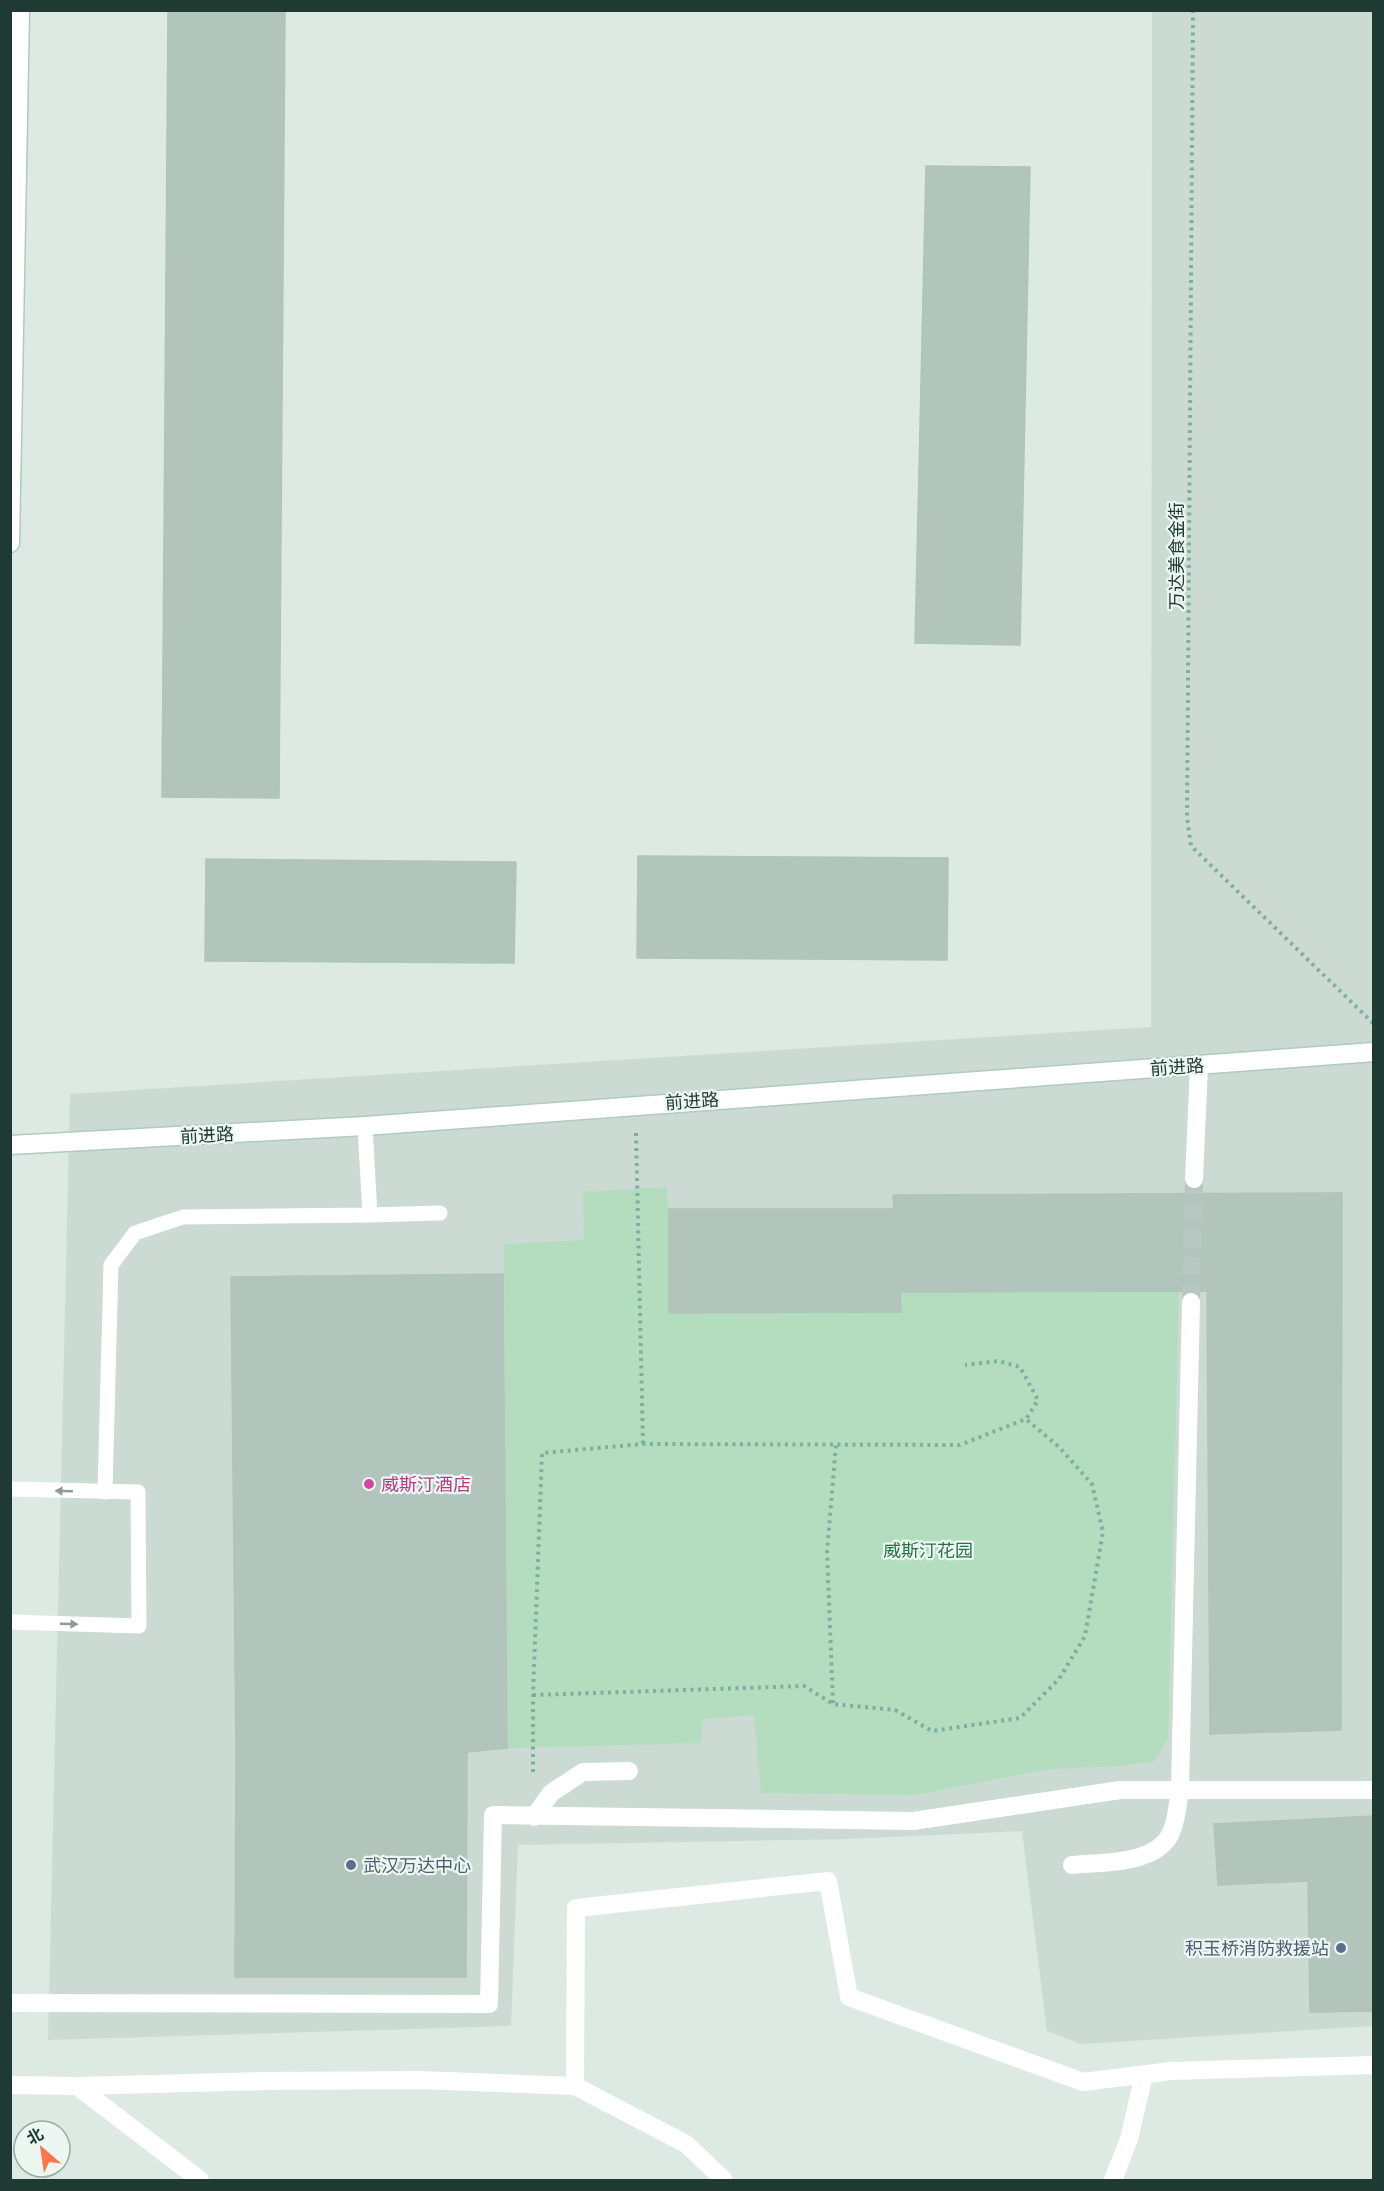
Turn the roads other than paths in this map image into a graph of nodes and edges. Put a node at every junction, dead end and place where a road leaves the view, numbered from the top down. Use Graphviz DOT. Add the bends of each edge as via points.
graph roads {
  1 [pos="20,10"];
  2 [pos="10,543"];
  3 [pos="1374,1052"];
  4 [pos="1199,1065"];
  5 [pos="365,1126"];
  6 [pos="10,1145"];
  7 [pos="1194,1179"];
  8 [pos="440,1212"];
  9 [pos="370,1215"];
  10 [pos="1191,1302"];
  11 [pos="10,1489"];
  12 [pos="105,1492"];
  13 [pos="10,1622"];
  14 [pos="629,1771"];
  15 [pos="1180,1789"];
  16 [pos="1374,1790"];
  17 [pos="534,1817"];
  18 [pos="1072,1865"];
  19 [pos="10,2003"];
  20 [pos="1374,2065"];
  21 [pos="1144,2075"];
  22 [pos="10,2085"];
  23 [pos="77,2086"];
  24 [pos="575,2086"];
  25 [pos="200,2181"];
  26 [pos="724,2181"];
  27 [pos="1113,2181"];
  1 -- 2 [label="street"];
  3 -- 4 [label="street, 前进路"];
  4 -- 5 [label="street, 前进路"];
  4 -- 7 [label="street"];
  5 -- 6 [label="street, 前进路"];
  5 -- 9 [label="lane"];
  8 -- 9 [label="lane"];
  9 -- 12 [label="lane" via="183,1217 135,1233 111,1265"];
  10 -- 15 [label="street"];
  12 -- 11 [label="lane, one-way"];
  13 -- 12 [label="lane, one-way" via="139,1626 138,1492"];
  14 -- 17 [label="street" via="584,1772 551,1793"];
  15 -- 16 [label="street"];
  15 -- 17 [label="street" via="1120,1790 914,1821"];
  15 -- 18 [label="street" via="1172,1832 1156,1851 1135,1858"];
  17 -- 19 [label="street" via="493,1815 489,2004"];
  20 -- 21 [label="street"];
  21 -- 24 [label="street" via="1083,2082 849,1997 828,1881 576,1908"];
  21 -- 27 [label="street" via="1129,2139"];
  22 -- 23 [label="street"];
  23 -- 24 [label="street" via="420,2080"];
  23 -- 25 [label="street"];
  24 -- 26 [label="street" via="686,2144"];
}
